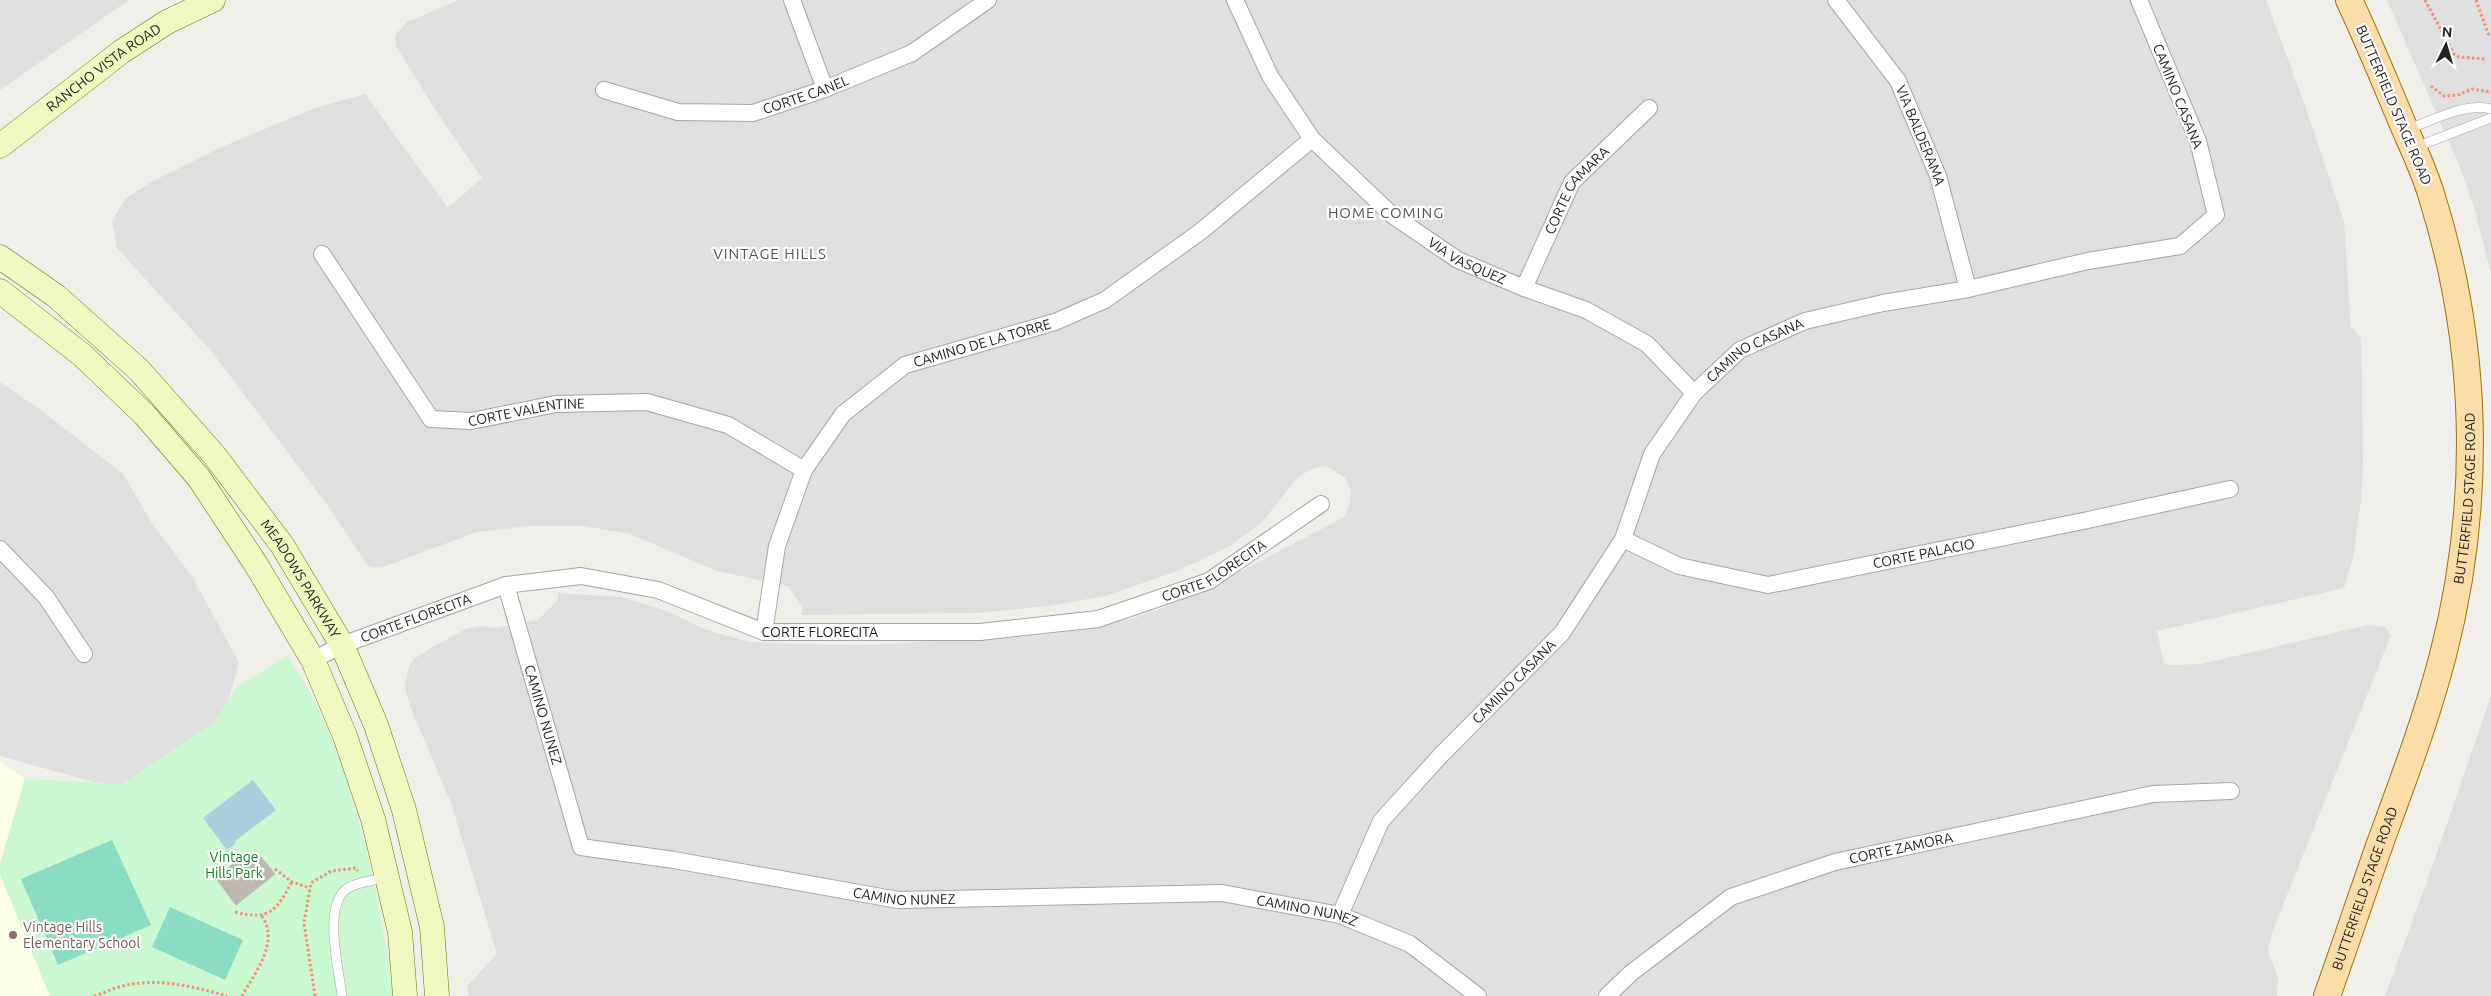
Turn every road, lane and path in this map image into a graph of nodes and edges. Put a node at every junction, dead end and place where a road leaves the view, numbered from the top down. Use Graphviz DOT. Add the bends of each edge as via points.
graph roads {
  1 [pos="213,0"];
  2 [pos="792,0"];
  3 [pos="988,0"];
  4 [pos="1235,0"];
  5 [pos="1836,0"];
  6 [pos="2349,0"];
  7 [pos="2425,0"];
  8 [pos="2476,0"];
  9 [pos="2140,2"];
  10 [pos="2489,36"];
  11 [pos="2485,59"];
  12 [pos="2431,86"];
  13 [pos="825,89"];
  14 [pos="604,90"];
  15 [pos="2491,92"];
  16 [pos="1649,108"];
  17 [pos="2491,109"];
  18 [pos="2491,118"];
  19 [pos="1312,138"];
  20 [pos="2409,139"];
  21 [pos="0,146"];
  22 [pos="322,254"];
  23 [pos="0,257"];
  24 [pos="1524,288"];
  25 [pos="1968,288"];
  26 [pos="0,292"];
  27 [pos="1694,393"];
  28 [pos="804,470"];
  29 [pos="2230,488"];
  30 [pos="1322,504"];
  31 [pos="1622,539"];
  32 [pos="0,549"];
  33 [pos="506,585"];
  34 [pos="764,632"];
  35 [pos="342,645"];
  36 [pos="84,654"];
  37 [pos="313,660"];
  38 [pos="2231,791"];
  39 [pos="275,869"];
  40 [pos="388,877"];
  41 [pos="292,882"];
  42 [pos="310,888"];
  43 [pos="235,912"];
  44 [pos="261,915"];
  45 [pos="1340,915"];
  46 [pos="94,996"];
  47 [pos="227,996"];
  48 [pos="242,996"];
  49 [pos="342,996"];
  50 [pos="405,996"];
  51 [pos="438,996"];
  52 [pos="1478,996"];
  53 [pos="1607,996"];
  54 [pos="2327,996"];
  1 -- 21 [label="main road, RANCHO VISTA ROAD" via="167,22 121,52"];
  2 -- 13 [label="street"];
  3 -- 13 [label="street, CORTE CANEL" via="912,53"];
  4 -- 19 [label="street, VIA VASQUEZ" via="1270,76"];
  5 -- 25 [label="street, VIA BALDERAMA" via="1898,81 1938,176"];
  6 -- 20 [label="main road, BUTTERFIELD STAGE ROAD"];
  7 -- 11 [label="path" via="2454,54"];
  8 -- 10 [label="path"];
  9 -- 25 [label="street, CAMINO CASANA" via="2198,141 2216,215 2180,246 2088,261"];
  12 -- 15 [label="path" via="2444,96 2472,89"];
  13 -- 14 [label="street, CORTE CANEL" via="753,113 678,112"];
  16 -- 24 [label="street, CORTE CAMARA" via="1572,182"];
  17 -- 20 [label="lane" via="2468,108"];
  18 -- 20 [label="lane"];
  19 -- 24 [label="street, VIA VASQUEZ" via="1392,215 1458,260"];
  19 -- 28 [label="street, CAMINO DE LA TORRE" via="1200,232 1105,300 1055,322 905,365 843,414"];
  20 -- 54 [label="main road, BUTTERFIELD STAGE ROAD" via="2432,195 2462,321 2470,411 2470,486 2457,588 2443,655 2410,761"];
  22 -- 28 [label="street, CORTE VALENTINE" via="430,419 472,421 556,404 647,402 728,426"];
  23 -- 35 [label="main road, MEADOWS PARKWAY" via="56,296 139,370 202,442 282,544"];
  24 -- 27 [label="street, VIA VASQUEZ" via="1586,310 1646,344"];
  25 -- 27 [label="street, CAMINO CASANA" via="1804,321 1740,350"];
  26 -- 37 [label="main road" via="82,355 144,414 199,478"];
  27 -- 31 [label="street, CAMINO CASANA" via="1652,454"];
  28 -- 34 [label="street, CAMINO DE LA TORRE" via="777,546"];
  29 -- 31 [label="street, CORTE PALACIO" via="1768,585 1679,566"];
  30 -- 34 [label="street, CORTE FLORECITA" via="1209,581 1098,619 980,632"];
  31 -- 45 [label="street, CAMINO CASANA" via="1562,633 1442,754 1381,821"];
  32 -- 36 [label="street" via="46,597"];
  33 -- 34 [label="street, CORTE FLORECITA" via="581,576 658,590"];
  33 -- 35 [label="street, CORTE FLORECITA"];
  33 -- 45 [label="street, CAMINO NUNEZ" via="581,848 674,860 898,900 1222,893"];
  35 -- 37 [label="street, CORTE FLORECITA"];
  35 -- 51 [label="main road, MEADOWS PARKWAY" via="376,725 404,810 432,927"];
  37 -- 40 [label="main road" via="345,736 373,819"];
  38 -- 53 [label="street, CORTE ZAMORA" via="2154,794 1835,862 1731,898"];
  39 -- 41 [label="path"];
  40 -- 49 [label="lane" via="347,888 335,905 333,922"];
  40 -- 50 [label="main road" via="400,932"];
  41 -- 42 [label="path"];
  41 -- 44 [label="path" via="280,905"];
  43 -- 44 [label="path"];
  44 -- 48 [label="path" via="266,921 265,952 254,979"];
  45 -- 52 [label="street, CAMINO NUNEZ" via="1410,944"];
  46 -- 47 [label="path" via="145,983 191,985"];
}
